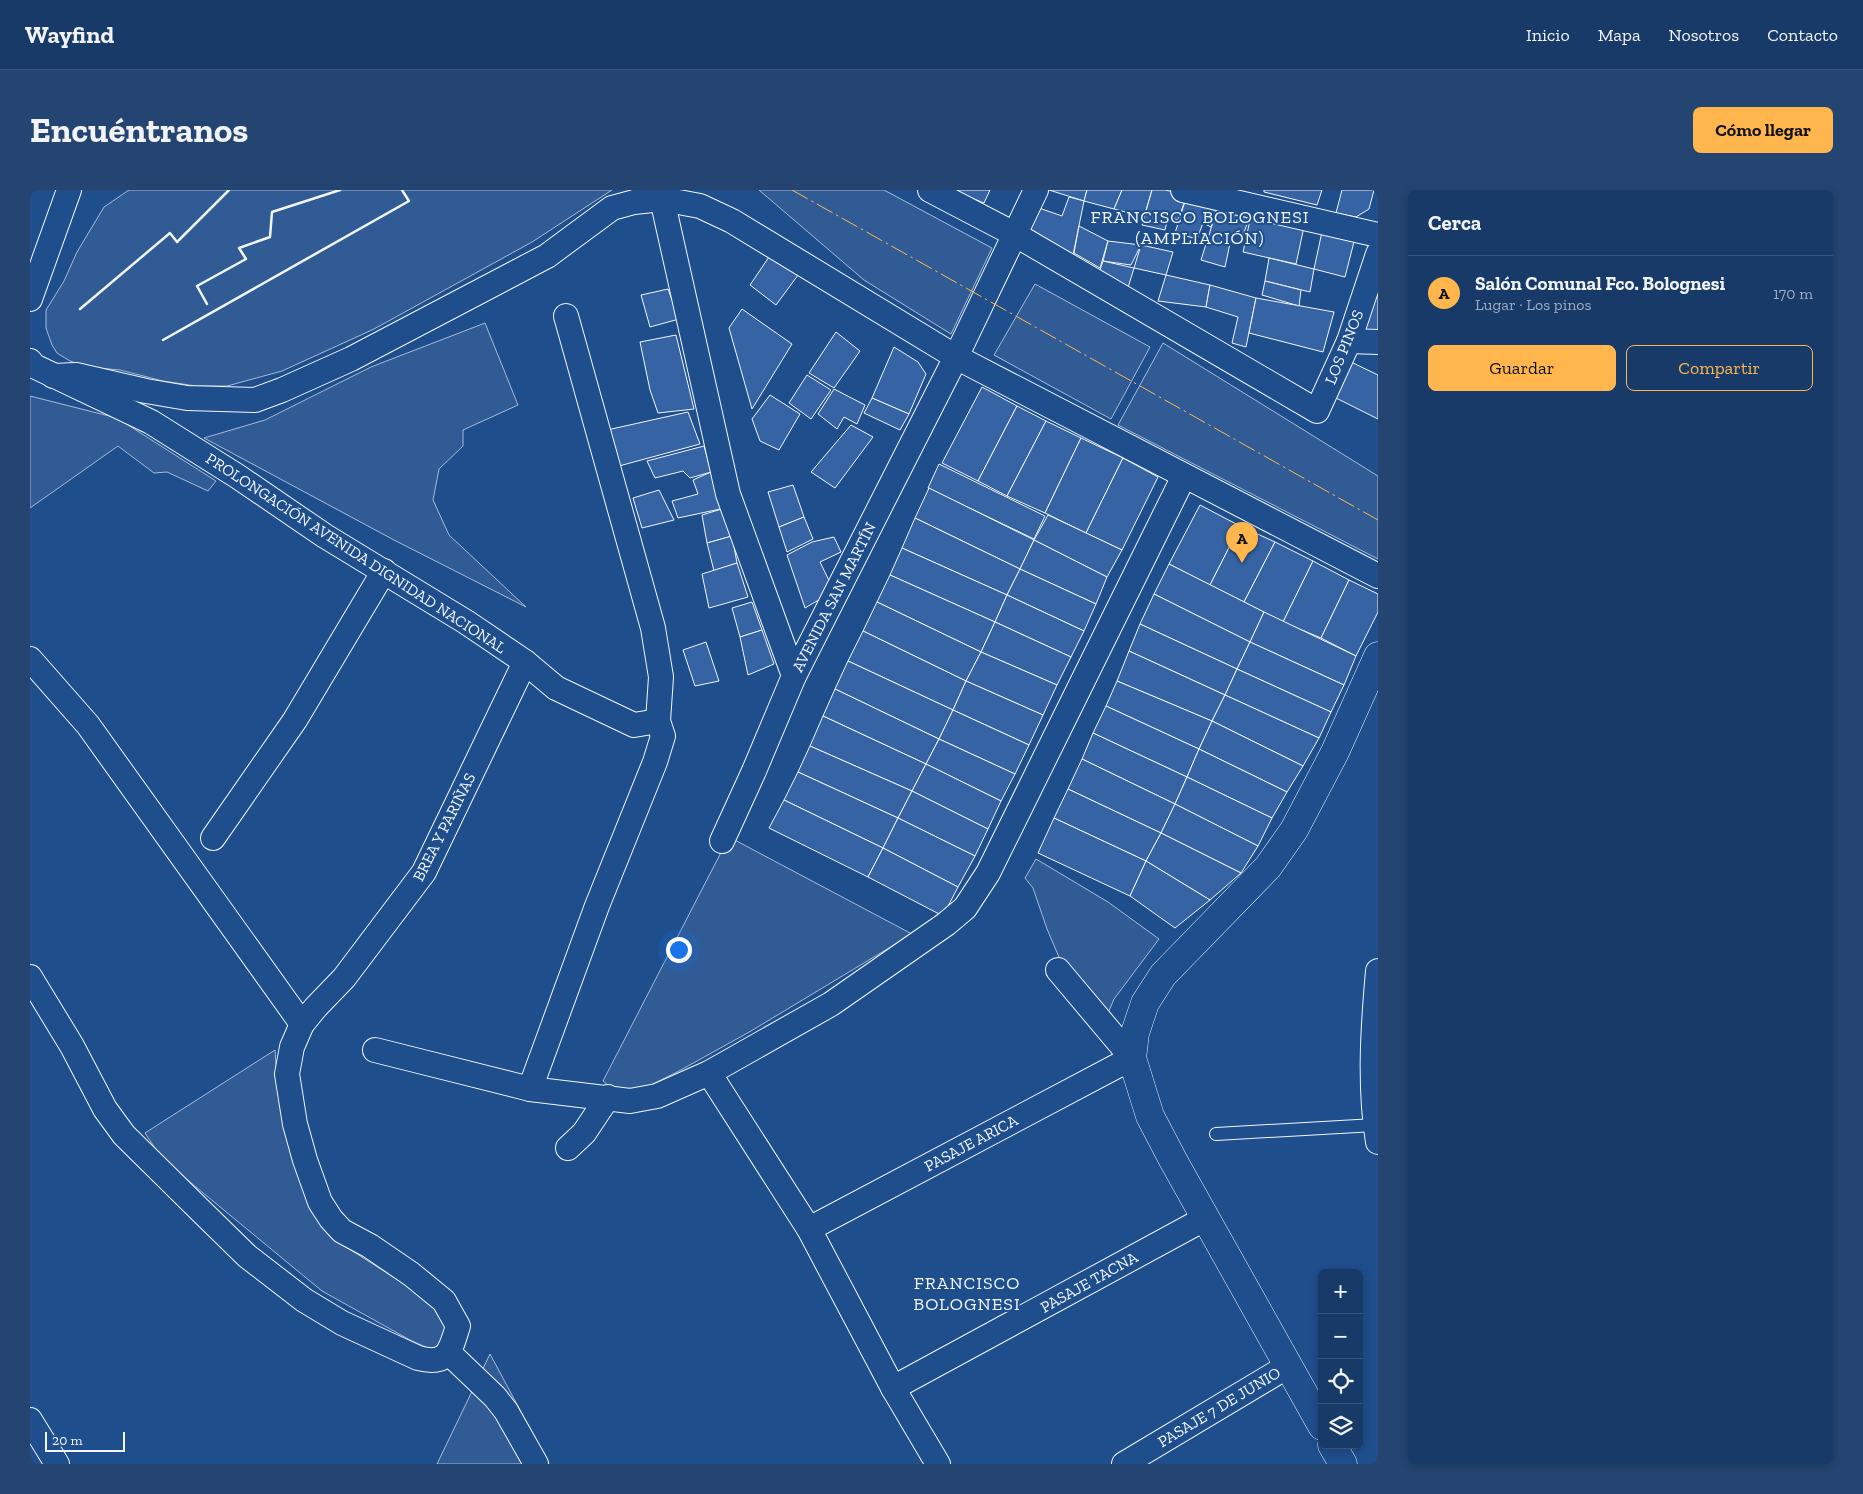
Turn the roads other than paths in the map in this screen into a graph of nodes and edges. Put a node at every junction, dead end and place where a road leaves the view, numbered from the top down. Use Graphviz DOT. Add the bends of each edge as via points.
graph roads {
  1 [pos="69,190"];
  2 [pos="930,190"];
  3 [pos="1036,190"];
  4 [pos="1183,190"];
  5 [pos="662,199"];
  6 [pos="1016,235"];
  7 [pos="1378,235"];
  8 [pos="1378,254"];
  9 [pos="34,274"];
  10 [pos="30,299"];
  11 [pos="566,316"];
  12 [pos="1349,341"];
  13 [pos="1378,342"];
  14 [pos="956,357"];
  15 [pos="30,361"];
  16 [pos="53,376"];
  17 [pos="1184,476"];
  18 [pos="384,570"];
  19 [pos="1378,576"];
  20 [pos="1378,656"];
  21 [pos="30,659"];
  22 [pos="526,662"];
  23 [pos="794,676"];
  24 [pos="658,721"];
  25 [pos="213,838"];
  26 [pos="722,841"];
  27 [pos="1058,970"];
  28 [pos="1378,971"];
  29 [pos="30,977"];
  30 [pos="302,1024"];
  31 [pos="375,1050"];
  32 [pos="1132,1058"];
  33 [pos="710,1073"];
  34 [pos="530,1089"];
  35 [pos="608,1098"];
  36 [pos="1377,1130"];
  37 [pos="1216,1134"];
  38 [pos="568,1148"];
  39 [pos="1206,1218"];
  40 [pos="809,1229"];
  41 [pos="449,1353"];
  42 [pos="1288,1366"];
  43 [pos="893,1388"];
  44 [pos="1318,1419"];
  45 [pos="30,1420"];
  46 [pos="1334,1449"];
  47 [pos="57,1464"];
  48 [pos="536,1464"];
  49 [pos="938,1464"];
  50 [pos="1124,1464"];
  51 [pos="1343,1464"];
  1 -- 9 [label="street"];
  2 -- 6 [label="street"];
  3 -- 6 [label="street, AVENIDA SAN MARTÍN"];
  4 -- 7 [label="street"];
  5 -- 14 [label="street" via="700,206 732,221"];
  5 -- 16 [label="street" via="612,208 547,256 350,359 255,400 187,398 76,375"];
  5 -- 23 [label="street" via="728,494"];
  6 -- 12 [label="street, LOS PINOS" via="1318,411"];
  6 -- 14 [label="street, AVENIDA SAN MARTÍN"];
  8 -- 12 [label="street, LOS PINOS"];
  9 -- 10 [label="street"];
  11 -- 24 [label="street" via="654,628 661,677"];
  12 -- 13 [label="street"];
  14 -- 17 [label="street"];
  14 -- 23 [label="street, AVENIDA SAN MARTÍN"];
  15 -- 16 [label="street, PROLONGACIÓN AVENIDA DIGNIDAD NACIONAL"];
  16 -- 18 [label="street, PROLONGACIÓN AVENIDA DIGNIDAD NACIONAL" via="151,422 324,536"];
  17 -- 19 [label="street"];
  17 -- 33 [label="street" via="988,874 965,908 918,945 831,1004"];
  18 -- 22 [label="street, PROLONGACIÓN AVENIDA DIGNIDAD NACIONAL"];
  18 -- 25 [label="street" via="295,720"];
  20 -- 32 [label="street" via="1335,752 1294,830 1268,867 1163,975 1145,1003 1135,1033"];
  21 -- 30 [label="street" via="88,725"];
  22 -- 24 [label="street, PROLONGACIÓN AVENIDA DIGNIDAD NACIONAL" via="556,688 634,725"];
  22 -- 30 [label="street, BREA Y PARIÑAS" via="424,872 344,978"];
  23 -- 26 [label="street, AVENIDA SAN MARTÍN"];
  24 -- 34 [label="street" via="663,736 655,762 597,906"];
  27 -- 32 [label="street"];
  28 -- 36 [label="street" via="1374,1020"];
  29 -- 41 [label="street" via="105,1108 124,1135 247,1256 304,1300 342,1323 418,1358 430,1361"];
  30 -- 41 [label="street, BREA Y PARIÑAS" via="292,1047 287,1074 294,1124 320,1202 342,1231 411,1274 444,1302 458,1326"];
  31 -- 34 [label="street"];
  32 -- 39 [label="street" via="1150,1116"];
  32 -- 40 [label="street, PASAJE ARICA"];
  33 -- 35 [label="street" via="656,1096 630,1101"];
  33 -- 40 [label="street"];
  34 -- 35 [label="street"];
  35 -- 38 [label="street" via="584,1133"];
  36 -- 37 [label="lane"];
  39 -- 42 [label="street"];
  39 -- 43 [label="street, PASAJE TACNA"];
  40 -- 43 [label="street"];
  41 -- 48 [label="street" via="506,1411"];
  42 -- 44 [label="street"];
  42 -- 50 [label="street, PASAJE 7 DE JUNIO"];
  43 -- 49 [label="street"];
  45 -- 47 [label="street"];
  46 -- 51 [label="street"];
}
